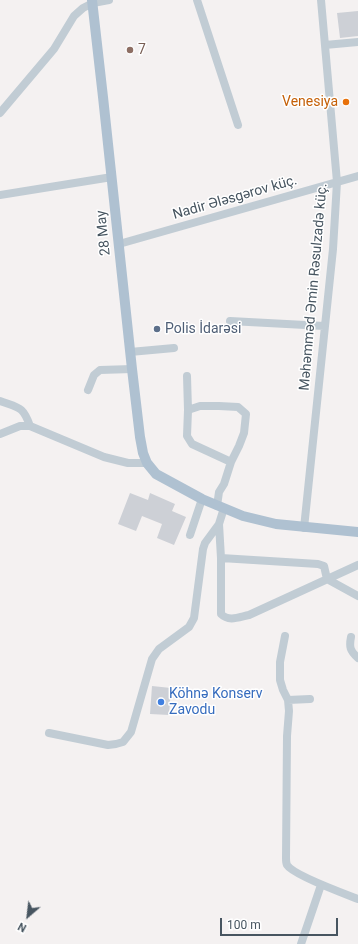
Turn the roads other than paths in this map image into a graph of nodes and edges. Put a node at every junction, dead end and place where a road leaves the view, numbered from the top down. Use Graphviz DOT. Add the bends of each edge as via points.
graph roads {
  1 [pos="110,0"];
  2 [pos="197,0"];
  3 [pos="321,0"];
  4 [pos="92,2"];
  5 [pos="358,42"];
  6 [pos="325,45"];
  7 [pos="0,113"];
  8 [pos="238,124"];
  9 [pos="358,176"];
  10 [pos="112,177"];
  11 [pos="337,182"];
  12 [pos="0,195"];
  13 [pos="119,244"];
  14 [pos="230,321"];
  15 [pos="324,326"];
  16 [pos="174,348"];
  17 [pos="130,352"];
  18 [pos="132,369"];
  19 [pos="187,376"];
  20 [pos="88,390"];
  21 [pos="0,401"];
  22 [pos="188,410"];
  23 [pos="30,426"];
  24 [pos="0,434"];
  25 [pos="231,462"];
  26 [pos="147,463"];
  27 [pos="202,499"];
  28 [pos="220,507"];
  29 [pos="219,524"];
  30 [pos="304,528"];
  31 [pos="358,532"];
  32 [pos="190,535"];
  33 [pos="221,558"];
  34 [pos="358,565"];
  35 [pos="327,579"];
  36 [pos="358,596"];
  37 [pos="285,636"];
  38 [pos="351,637"];
  39 [pos="358,658"];
  40 [pos="310,699"];
  41 [pos="288,700"];
  42 [pos="49,733"];
  43 [pos="321,885"];
  44 [pos="358,899"];
  45 [pos="301,944"];
  1 -- 4 [label="street"];
  2 -- 8 [label="street"];
  3 -- 6 [label="street, Məhəmməd Əmin Rəsulzadə küç."];
  4 -- 7 [label="street" via="74,16 54,49"];
  4 -- 10 [label="main road, 28 May"];
  5 -- 6 [label="street"];
  6 -- 11 [label="street, Məhəmməd Əmin Rəsulzadə küç."];
  9 -- 11 [label="street, Nadir Ələsgərov küç."];
  10 -- 12 [label="street"];
  10 -- 13 [label="main road, 28 May"];
  11 -- 13 [label="street, Nadir Ələsgərov küç."];
  11 -- 15 [label="street, Məhəmməd Əmin Rəsulzadə küç." via="333,249"];
  13 -- 17 [label="main road, 28 May"];
  14 -- 15 [label="street"];
  15 -- 30 [label="street, Məhəmməd Əmin Rəsulzadə küç."];
  16 -- 17 [label="street"];
  17 -- 18 [label="main road, 28 May"];
  18 -- 20 [label="street" via="100,370 94,375"];
  18 -- 26 [label="main road, 28 May" via="140,437"];
  19 -- 22 [label="street"];
  21 -- 23 [label="street" via="20,408 26,414"];
  22 -- 25 [label="street" via="187,436 192,444"];
  22 -- 25 [label="street" via="200,406 219,406 238,408 246,414 244,433"];
  23 -- 24 [label="street" via="20,426"];
  23 -- 26 [label="street" via="104,457 128,463"];
  25 -- 28 [label="street" via="219,492"];
  26 -- 27 [label="main road" via="156,474"];
  27 -- 28 [label="main road"];
  27 -- 32 [label="street"];
  28 -- 29 [label="street"];
  28 -- 30 [label="main road" via="260,521"];
  29 -- 33 [label="street"];
  29 -- 42 [label="street" via="203,549 194,618 189,628 159,649 152,659 131,732 123,742 108,745"];
  30 -- 31 [label="main road"];
  33 -- 35 [label="street" via="318,564 324,566"];
  33 -- 35 [label="street" via="221,614 232,619 249,615"];
  34 -- 35 [label="street"];
  35 -- 36 [label="street"];
  37 -- 41 [label="street" via="280,662 280,680"];
  38 -- 39 [label="street" via="349,647"];
  40 -- 41 [label="street"];
  41 -- 43 [label="street" via="287,865"];
  43 -- 44 [label="street"];
  43 -- 45 [label="street"];
}
